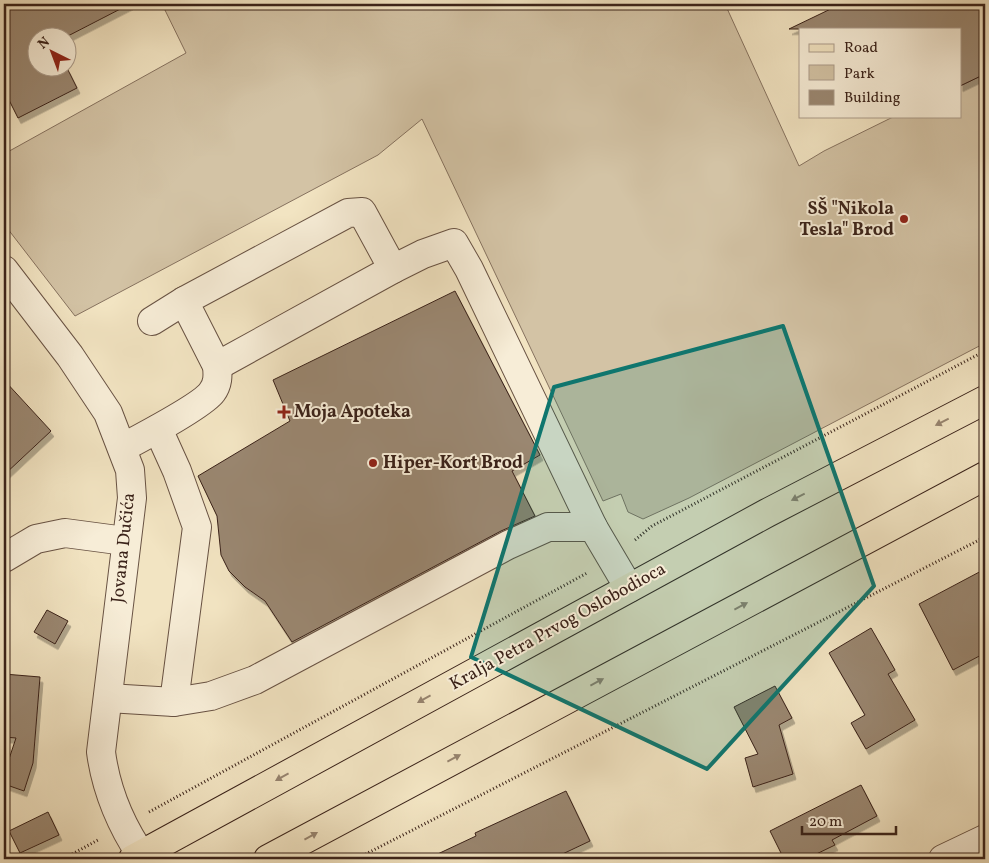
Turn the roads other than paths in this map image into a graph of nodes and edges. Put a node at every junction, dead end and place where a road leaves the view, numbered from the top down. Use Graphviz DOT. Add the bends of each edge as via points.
graph roads {
  1 [pos="393,269"];
  2 [pos="4,270"];
  3 [pos="184,301"];
  4 [pos="152,322"];
  5 [pos="217,366"];
  6 [pos="985,400"];
  7 [pos="158,429"];
  8 [pos="122,448"];
  9 [pos="985,476"];
  10 [pos="593,527"];
  11 [pos="126,541"];
  12 [pos="4,558"];
  13 [pos="629,588"];
  14 [pos="108,698"];
  15 [pos="174,702"];
  16 [pos="985,839"];
  17 [pos="139,858"];
  18 [pos="268,859"];
  19 [pos="943,859"];
  1 -- 3 [label="street" via="362,212 348,212"];
  1 -- 5 [label="street"];
  1 -- 10 [label="street" via="454,243"];
  2 -- 8 [label="street, Jovana Dučića" via="108,412"];
  3 -- 4 [label="street"];
  3 -- 5 [label="street"];
  5 -- 7 [label="street" via="218,378 211,394"];
  6 -- 13 [label="main road, Kralja Petra Prvog Oslobodioca, one-way"];
  7 -- 8 [label="street"];
  7 -- 15 [label="street" via="197,526"];
  8 -- 11 [label="street, Jovana Dučića" via="130,470 132,498"];
  18 -- 9 [label="main road, one-way"];
  10 -- 13 [label="street"];
  10 -- 15 [label="street" via="548,527 508,545 255,680 211,696"];
  11 -- 12 [label="street" via="65,534 36,539"];
  11 -- 14 [label="street, Jovana Dučića"];
  13 -- 17 [label="main road, Kralja Petra Prvog Oslobodioca, one-way"];
  14 -- 15 [label="street"];
  14 -- 17 [label="street, Jovana Dučića" via="102,760 104,775"];
  16 -- 19 [label="street"];
}
